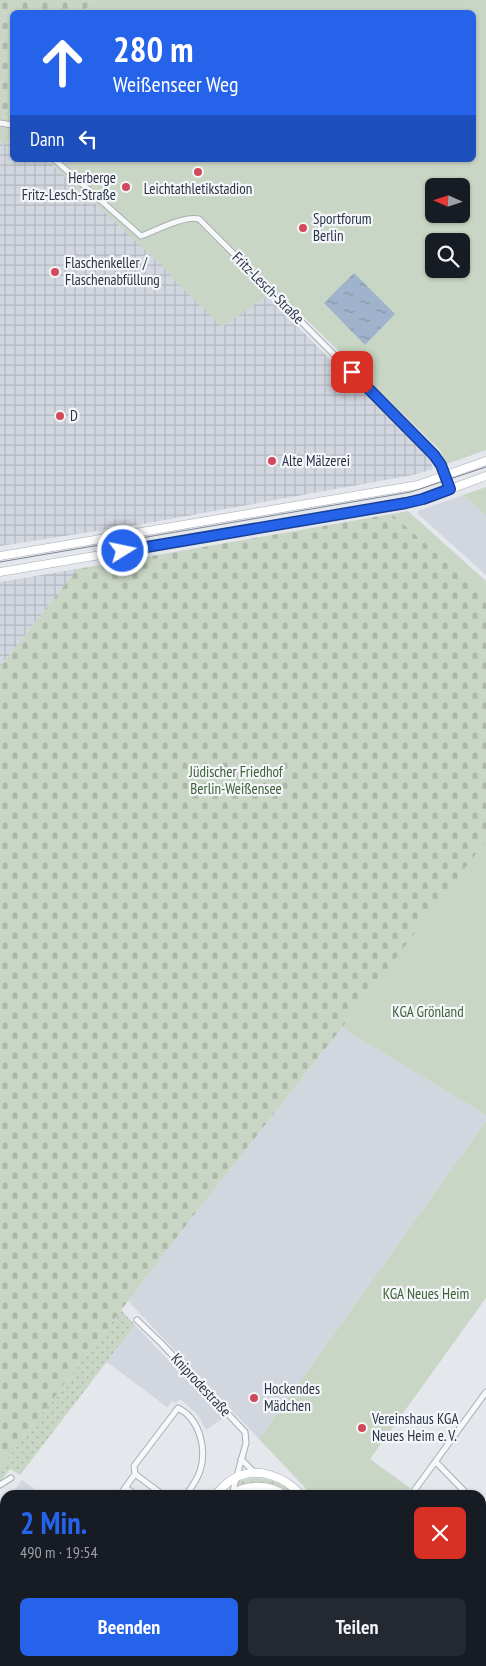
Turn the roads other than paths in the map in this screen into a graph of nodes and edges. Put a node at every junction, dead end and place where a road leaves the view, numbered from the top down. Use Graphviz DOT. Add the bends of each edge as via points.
graph roads {
  1 [pos="57,162"];
  2 [pos="486,460"];
  3 [pos="445,476"];
  4 [pos="486,476"];
  5 [pos="450,489"];
  6 [pos="0,556"];
  7 [pos="0,572"];
  8 [pos="137,1320"];
  9 [pos="486,1392"];
  10 [pos="241,1459"];
  11 [pos="436,1462"];
  12 [pos="255,1473"];
  13 [pos="135,1474"];
  14 [pos="11,1478"];
  15 [pos="236,1478"];
  16 [pos="0,1486"];
  17 [pos="126,1488"];
  18 [pos="129,1490"];
  19 [pos="156,1490"];
  20 [pos="190,1490"];
  21 [pos="221,1490"];
  22 [pos="233,1490"];
  23 [pos="245,1490"];
  24 [pos="273,1490"];
  25 [pos="297,1490"];
  26 [pos="415,1490"];
  27 [pos="463,1490"];
  1 -- 3 [label="street, Fritz-Lesch-Straße" via="141,236 177,222 199,219 434,455"];
  2 -- 3 [label="main road"];
  3 -- 5 [label="street, Fritz-Lesch-Straße"];
  3 -- 6 [label="main road" via="418,485"];
  4 -- 5 [label="main road"];
  5 -- 7 [label="main road" via="400,504"];
  8 -- 10 [label="street, Kniprodestraße" via="245,1432 246,1443"];
  9 -- 11 [label="street"];
  10 -- 12 [label="street"];
  10 -- 15 [label="street, Kniprodestraße"];
  11 -- 26 [label="street"];
  11 -- 27 [label="street"];
  12 -- 15 [label="main road"];
  12 -- 25 [label="main road" via="277,1477"];
  13 -- 17 [label="street"];
  13 -- 19 [label="street"];
  13 -- 20 [label="street" via="134,1466 178,1408 190,1417 198,1430 203,1449 200,1471"];
  14 -- 16 [label="street"];
  15 -- 21 [label="main road"];
  15 -- 22 [label="street, Kniprodestraße"];
  17 -- 18 [label="street"];
  23 -- 24 [label="main road" via="255,1487"];
}
